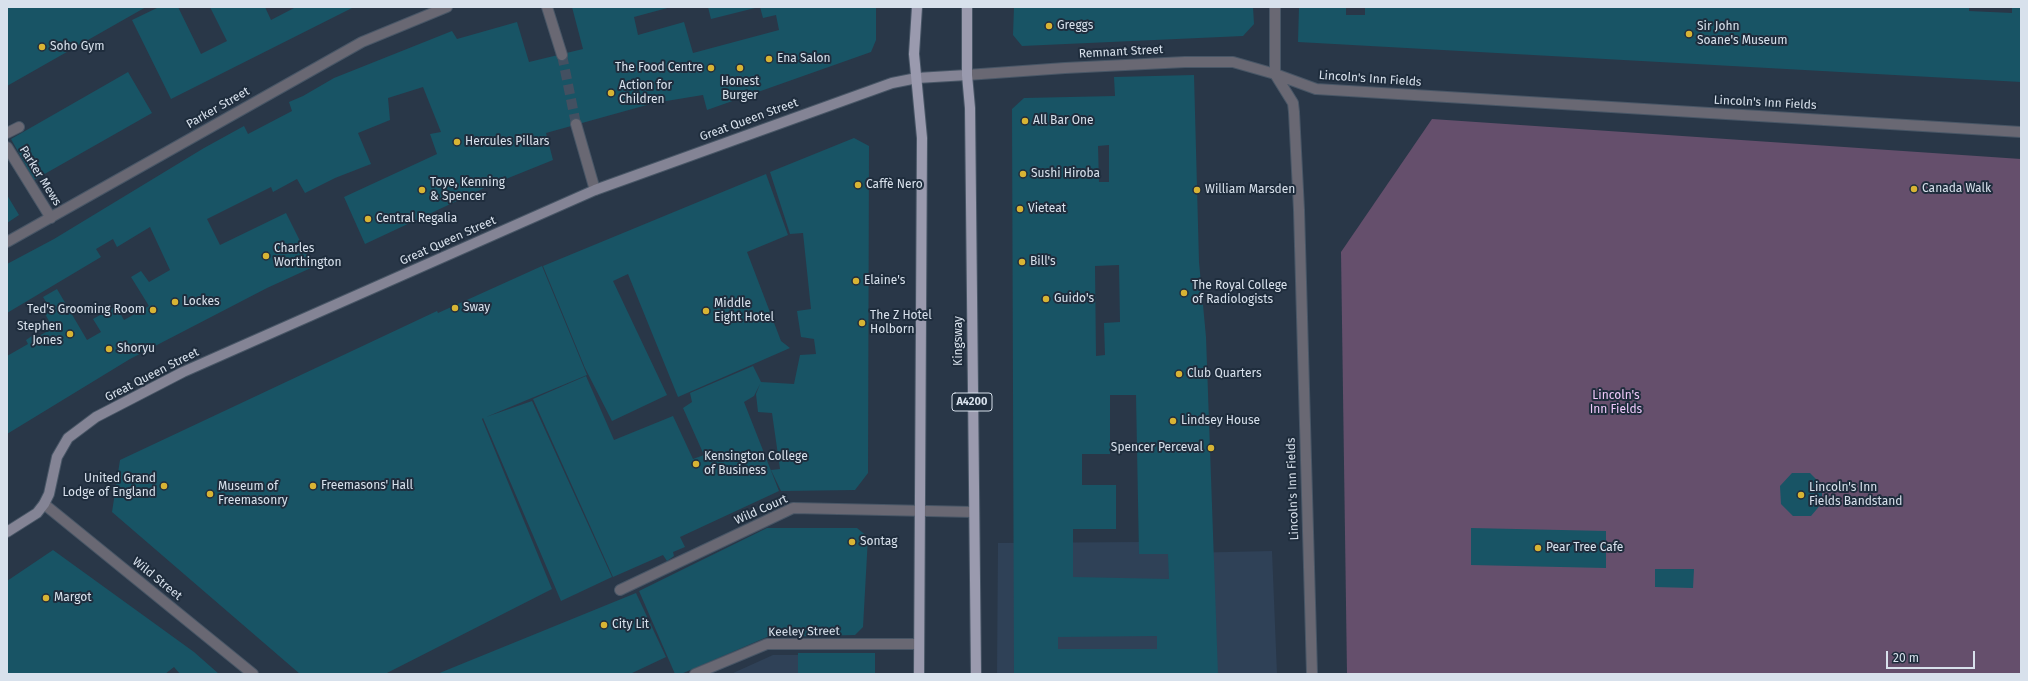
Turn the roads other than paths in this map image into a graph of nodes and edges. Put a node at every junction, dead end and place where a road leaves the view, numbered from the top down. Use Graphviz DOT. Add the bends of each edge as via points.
graph roads {
  1 [pos="447,7"];
  2 [pos="547,7"];
  3 [pos="917,7"];
  4 [pos="967,7"];
  5 [pos="1275,7"];
  6 [pos="562,55"];
  7 [pos="1275,74"];
  8 [pos="967,75"];
  9 [pos="917,78"];
  10 [pos="576,124"];
  11 [pos="19,127"];
  12 [pos="2021,132"];
  13 [pos="7,133"];
  14 [pos="7,147"];
  15 [pos="595,190"];
  16 [pos="51,218"];
  17 [pos="7,242"];
  18 [pos="44,504"];
  19 [pos="920,510"];
  20 [pos="973,512"];
  21 [pos="7,532"];
  22 [pos="620,590"];
  23 [pos="919,644"];
  24 [pos="253,674"];
  25 [pos="695,674"];
  26 [pos="920,674"];
  27 [pos="976,674"];
  28 [pos="1312,674"];
  1 -- 16 [label="street, Parker Street" via="362,42"];
  2 -- 6 [label="street"];
  3 -- 9 [label="main road" via="914,40"];
  4 -- 8 [label="main road, Kingsway / A4200"];
  5 -- 7 [label="street"];
  7 -- 8 [label="street, Remnant Street" via="1233,62 1185,62"];
  7 -- 12 [label="street, Lincoln's Inn Fields" via="1324,90"];
  7 -- 28 [label="street, Lincoln's Inn Fields" via="1293,103 1294,112"];
  8 -- 9 [label="main road, Great Queen Street"];
  8 -- 20 [label="main road, Kingsway / A4200" via="970,108"];
  9 -- 15 [label="main road, Great Queen Street" via="892,83"];
  9 -- 19 [label="main road" via="922,138"];
  10 -- 15 [label="street"];
  11 -- 13 [label="street"];
  14 -- 16 [label="street, Parker Mews"];
  15 -- 18 [label="main road, Great Queen Street" via="223,354 96,417 68,438 62,447"];
  16 -- 17 [label="street, Parker Street"];
  18 -- 21 [label="main road, Great Queen Street" via="36,513"];
  18 -- 24 [label="street, Wild Street"];
  19 -- 20 [label="street, Wild Court"];
  19 -- 22 [label="street, Wild Court" via="793,508"];
  19 -- 23 [label="main road"];
  20 -- 27 [label="main road, Kingsway / A4200"];
  23 -- 25 [label="street, Keeley Street" via="767,644"];
  23 -- 26 [label="main road"];
}
